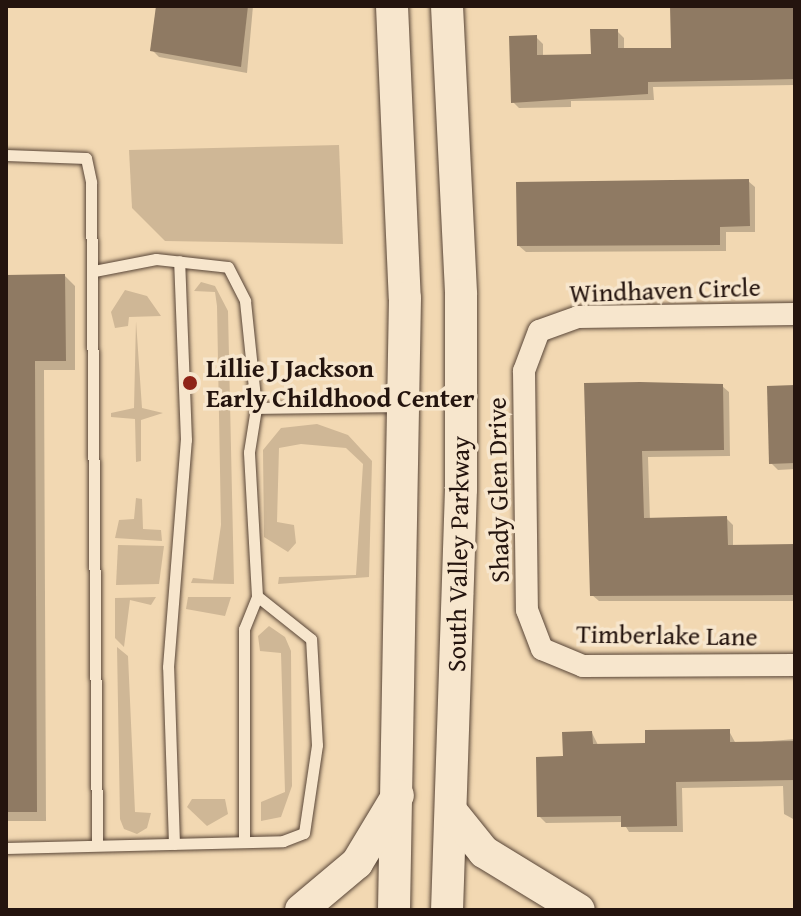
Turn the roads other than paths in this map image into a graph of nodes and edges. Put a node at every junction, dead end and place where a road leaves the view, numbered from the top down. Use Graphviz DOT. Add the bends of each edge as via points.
graph roads {
  1 [pos="392,6"];
  2 [pos="447,6"];
  3 [pos="6,155"];
  4 [pos="179,261"];
  5 [pos="94,271"];
  6 [pos="795,314"];
  7 [pos="539,331"];
  8 [pos="404,406"];
  9 [pos="256,408"];
  10 [pos="257,596"];
  11 [pos="542,649"];
  12 [pos="795,665"];
  13 [pos="399,792"];
  14 [pos="451,811"];
  15 [pos="244,841"];
  16 [pos="174,844"];
  17 [pos="97,845"];
  18 [pos="6,848"];
  19 [pos="301,910"];
  20 [pos="394,910"];
  21 [pos="447,910"];
  22 [pos="579,910"];
  1 -- 8 [label="main road"];
  2 -- 14 [label="main road, South Valley Parkway" via="461,295"];
  3 -- 5 [label="lane" via="86,158"];
  4 -- 5 [label="lane" via="156,259"];
  4 -- 9 [label="lane" via="228,267 245,301"];
  4 -- 16 [label="lane" via="186,440 168,667"];
  5 -- 17 [label="lane"];
  6 -- 7 [label="street, Windhaven Circle" via="578,317"];
  7 -- 11 [label="street, Shady Glen Drive" via="524,371 527,610"];
  8 -- 9 [label="lane"];
  8 -- 13 [label="main road"];
  9 -- 10 [label="lane" via="249,452"];
  10 -- 15 [label="lane" via="244,629"];
  10 -- 15 [label="lane" via="311,639 317,745 304,833 283,841"];
  11 -- 12 [label="street, Timberlake Lane" via="583,666"];
  13 -- 19 [label="main road" via="357,863"];
  13 -- 20 [label="main road"];
  14 -- 21 [label="main road, South Valley Parkway"];
  14 -- 22 [label="main road" via="484,852"];
  15 -- 16 [label="lane"];
  16 -- 17 [label="lane"];
  17 -- 18 [label="lane"];
}
